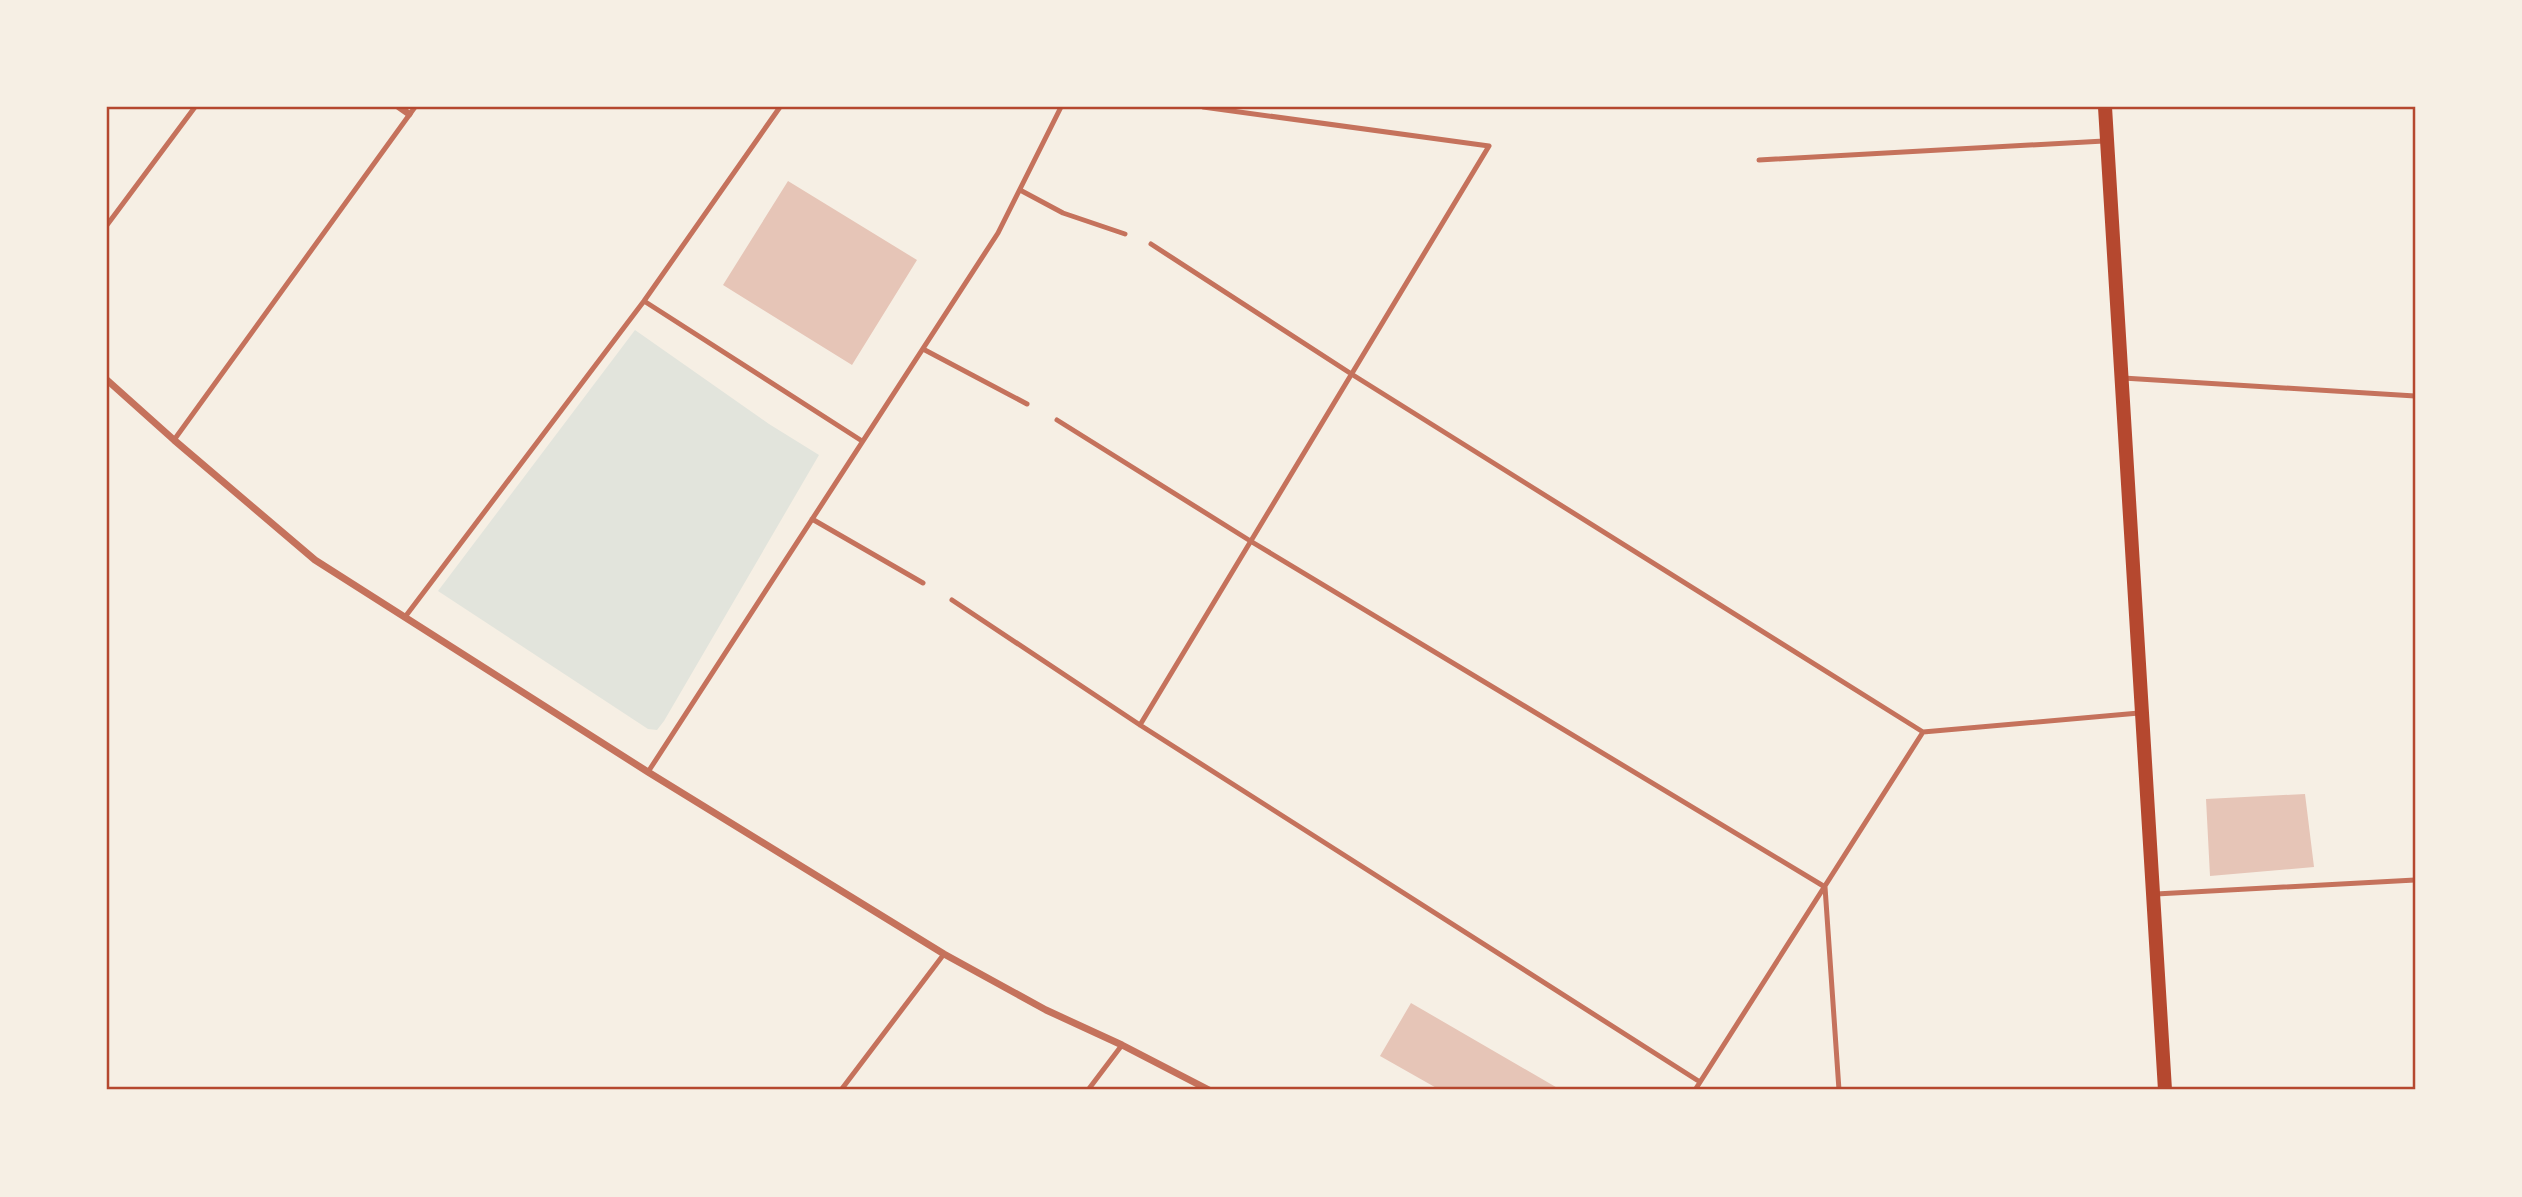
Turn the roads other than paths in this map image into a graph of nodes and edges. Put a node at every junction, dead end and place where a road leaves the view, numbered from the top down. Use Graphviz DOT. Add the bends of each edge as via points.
graph roads {
  1 [pos="195,107"];
  2 [pos="399,107"];
  3 [pos="415,107"];
  4 [pos="780,107"];
  5 [pos="1061,107"];
  6 [pos="1203,107"];
  7 [pos="2105,107"];
  8 [pos="1247,110"];
  9 [pos="409,114"];
  10 [pos="2108,141"];
  11 [pos="1759,160"];
  12 [pos="1020,190"];
  13 [pos="107,225"];
  14 [pos="1125,234"];
  15 [pos="1151,244"];
  16 [pos="645,301"];
  17 [pos="923,349"];
  18 [pos="1353,375"];
  19 [pos="2123,378"];
  20 [pos="107,380"];
  21 [pos="2415,396"];
  22 [pos="1027,404"];
  23 [pos="1057,419"];
  24 [pos="174,440"];
  25 [pos="862,441"];
  26 [pos="812,520"];
  27 [pos="1252,542"];
  28 [pos="923,583"];
  29 [pos="952,600"];
  30 [pos="405,617"];
  31 [pos="2142,713"];
  32 [pos="1140,725"];
  33 [pos="1923,732"];
  34 [pos="648,772"];
  35 [pos="2415,880"];
  36 [pos="1825,887"];
  37 [pos="2153,894"];
  38 [pos="944,954"];
  39 [pos="1122,1045"];
  40 [pos="1700,1082"];
  41 [pos="842,1090"];
  42 [pos="1088,1090"];
  43 [pos="1209,1090"];
  44 [pos="1695,1090"];
  45 [pos="1839,1090"];
  46 [pos="2165,1090"];
  1 -- 13 [label="lane"];
  2 -- 9 [label="street"];
  3 -- 9 [label="lane"];
  4 -- 16 [label="lane"];
  5 -- 12 [label="lane"];
  6 -- 8 [label="lane"];
  7 -- 10 [label="main road"];
  8 -- 18 [label="lane" via="1489,146"];
  9 -- 24 [label="lane"];
  10 -- 11 [label="lane"];
  10 -- 19 [label="main road"];
  12 -- 14 [label="lane" via="1063,213"];
  12 -- 17 [label="lane" via="999,233"];
  15 -- 18 [label="lane"];
  16 -- 25 [label="lane"];
  16 -- 30 [label="lane"];
  17 -- 22 [label="lane"];
  17 -- 25 [label="lane"];
  18 -- 27 [label="lane"];
  18 -- 33 [label="lane"];
  19 -- 21 [label="lane"];
  19 -- 31 [label="main road"];
  20 -- 24 [label="street"];
  23 -- 27 [label="lane"];
  24 -- 30 [label="street" via="315,560"];
  25 -- 26 [label="lane"];
  26 -- 28 [label="lane"];
  26 -- 34 [label="lane"];
  27 -- 32 [label="lane"];
  27 -- 36 [label="lane"];
  29 -- 32 [label="lane"];
  30 -- 34 [label="street"];
  31 -- 33 [label="lane"];
  31 -- 37 [label="main road"];
  32 -- 40 [label="lane"];
  33 -- 36 [label="lane"];
  34 -- 38 [label="street"];
  35 -- 37 [label="lane"];
  36 -- 40 [label="lane"];
  36 -- 45 [label="lane"];
  37 -- 46 [label="main road"];
  38 -- 39 [label="street"];
  38 -- 41 [label="lane"];
  39 -- 42 [label="lane"];
  39 -- 43 [label="street"];
  40 -- 44 [label="lane"];
}
